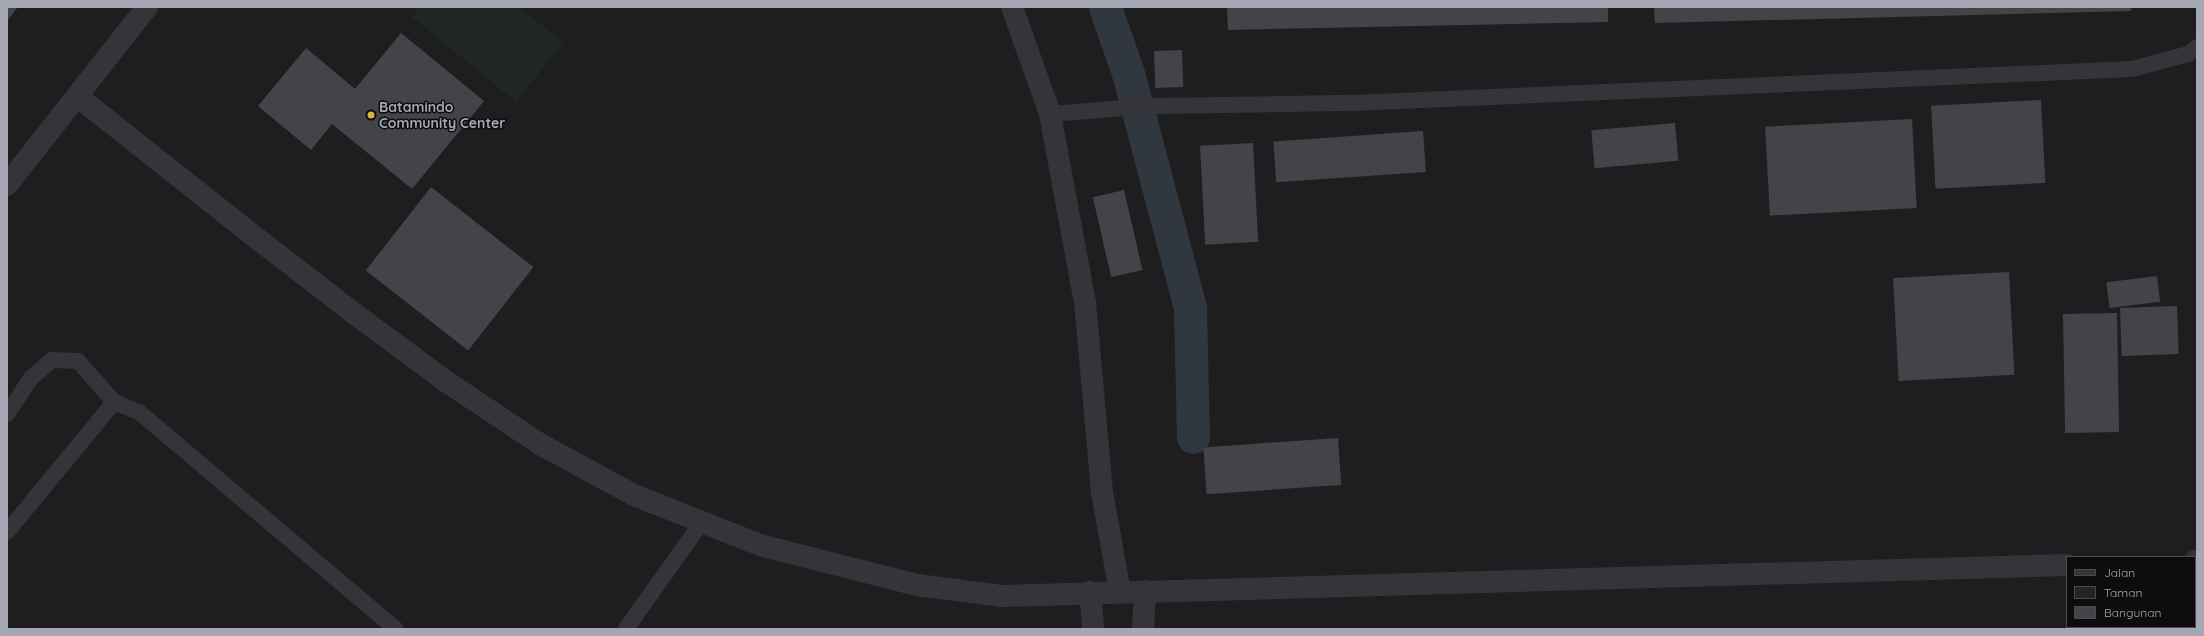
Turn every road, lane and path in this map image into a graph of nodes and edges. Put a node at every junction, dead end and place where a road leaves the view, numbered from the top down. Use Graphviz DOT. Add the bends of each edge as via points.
graph roads {
  1 [pos="147,7"];
  2 [pos="1012,7"];
  3 [pos="2197,47"];
  4 [pos="77,96"];
  5 [pos="1050,114"];
  6 [pos="7,185"];
  7 [pos="114,402"];
  8 [pos="7,414"];
  9 [pos="702,522"];
  10 [pos="7,532"];
  11 [pos="2066,565"];
  12 [pos="1145,591"];
  13 [pos="1090,592"];
  14 [pos="1120,592"];
  15 [pos="396,629"];
  16 [pos="626,629"];
  17 [pos="1093,629"];
  18 [pos="1143,629"];
  1 -- 4 [label="street"];
  2 -- 5 [label="street"];
  3 -- 5 [label="lane" via="2188,54 2132,69 1354,103 1153,106"];
  4 -- 6 [label="street"];
  4 -- 9 [label="street" via="255,237 447,382 540,444 634,495"];
  5 -- 14 [label="street" via="1085,302 1102,492"];
  7 -- 8 [label="lane" via="78,361 52,360 31,378"];
  7 -- 10 [label="lane"];
  7 -- 15 [label="lane" via="139,412"];
  9 -- 13 [label="street" via="763,546 917,585 1003,596"];
  9 -- 16 [label="lane"];
  11 -- 12 [label="street"];
  12 -- 14 [label="street"];
  12 -- 18 [label="street"];
  13 -- 14 [label="street"];
  13 -- 17 [label="street"];
}
